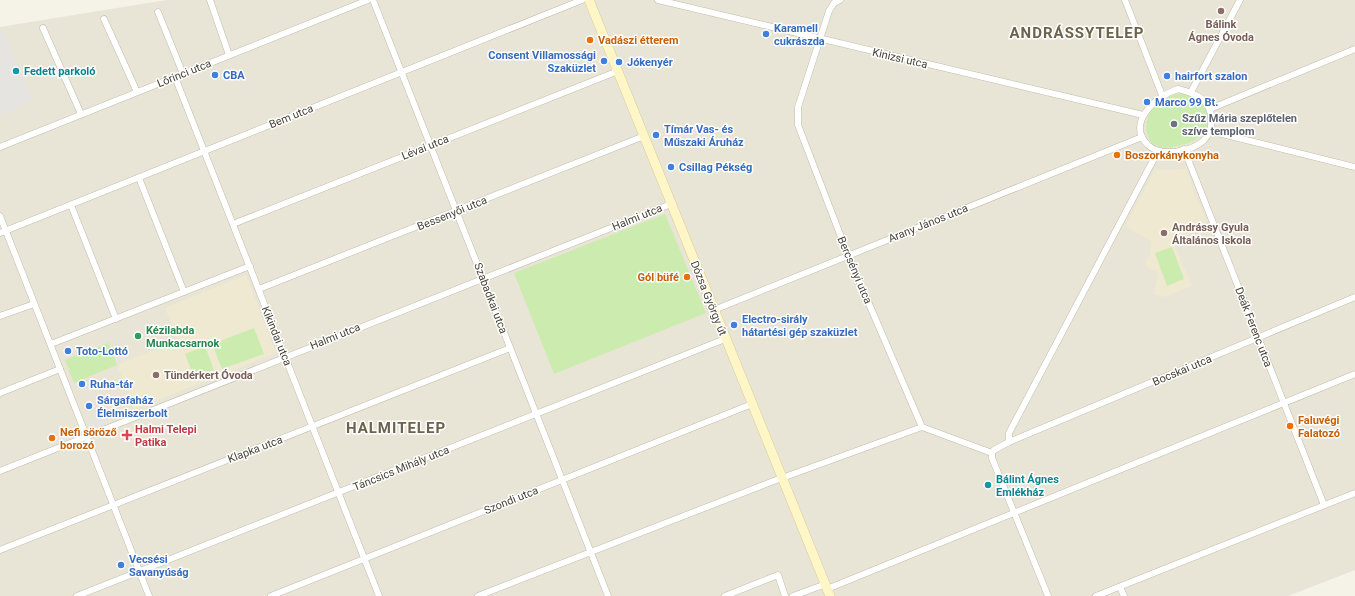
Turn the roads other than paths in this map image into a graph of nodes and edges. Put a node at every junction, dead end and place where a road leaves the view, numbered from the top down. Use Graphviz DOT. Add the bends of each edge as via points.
graph roads {
  1 [pos="210,0"];
  2 [pos="368,0"];
  3 [pos="374,0"];
  4 [pos="582,0"];
  5 [pos="589,0"];
  6 [pos="658,0"];
  7 [pos="840,0"];
  8 [pos="1125,0"];
  9 [pos="1240,0"];
  10 [pos="158,12"];
  11 [pos="104,19"];
  12 [pos="43,28"];
  13 [pos="820,38"];
  14 [pos="1355,50"];
  15 [pos="229,55"];
  16 [pos="618,71"];
  17 [pos="402,72"];
  18 [pos="183,74"];
  19 [pos="175,77"];
  20 [pos="137,92"];
  21 [pos="1191,92"];
  22 [pos="1162,95"];
  23 [pos="1210,109"];
  24 [pos="81,114"];
  25 [pos="1143,115"];
  26 [pos="1210,131"];
  27 [pos="644,136"];
  28 [pos="1142,137"];
  29 [pos="431,145"];
  30 [pos="0,147"];
  31 [pos="1184,149"];
  32 [pos="205,151"];
  33 [pos="1158,151"];
  34 [pos="1355,167"];
  35 [pos="140,178"];
  36 [pos="671,204"];
  37 [pos="71,205"];
  38 [pos="457,211"];
  39 [pos="0,216"];
  40 [pos="233,224"];
  41 [pos="3,232"];
  42 [pos="848,255"];
  43 [pos="250,266"];
  44 [pos="483,278"];
  45 [pos="259,289"];
  46 [pos="184,292"];
  47 [pos="1355,297"];
  48 [pos="34,304"];
  49 [pos="714,310"];
  50 [pos="0,316"];
  51 [pos="116,319"];
  52 [pos="1258,338"];
  53 [pos="725,339"];
  54 [pos="51,344"];
  55 [pos="510,348"];
  56 [pos="285,356"];
  57 [pos="60,369"];
  58 [pos="1355,374"];
  59 [pos="0,393"];
  60 [pos="1284,403"];
  61 [pos="752,404"];
  62 [pos="536,414"];
  63 [pos="313,426"];
  64 [pos="922,427"];
  65 [pos="87,436"];
  66 [pos="1009,442"];
  67 [pos="992,453"];
  68 [pos="0,471"];
  69 [pos="782,478"];
  70 [pos="562,480"];
  71 [pos="339,493"];
  72 [pos="1355,493"];
  73 [pos="113,505"];
  74 [pos="1324,505"];
  75 [pos="1014,514"];
  76 [pos="0,550"];
  77 [pos="591,552"];
  78 [pos="365,559"];
  79 [pos="140,572"];
  80 [pos="1120,586"];
  81 [pos="828,590"];
  82 [pos="77,596"];
  83 [pos="149,596"];
  84 [pos="271,596"];
  85 [pos="379,596"];
  86 [pos="478,596"];
  87 [pos="608,596"];
  88 [pos="725,596"];
  89 [pos="785,596"];
  90 [pos="793,596"];
  91 [pos="1048,596"];
  92 [pos="1096,596"];
  93 [pos="1124,596"];
  1 -- 15 [label="street"];
  2 -- 15 [label="street, Lőrinci utca"];
  3 -- 17 [label="street, Szabadkai utca"];
  4 -- 17 [label="street, Bem utca"];
  5 -- 16 [label="main road, Dózsa György út"];
  6 -- 13 [label="street, Kinizsi utca"];
  7 -- 13 [label="street, Bercsényi utca" via="830,7"];
  8 -- 22 [label="street"];
  9 -- 21 [label="street"];
  10 -- 18 [label="street"];
  11 -- 20 [label="street"];
  12 -- 24 [label="street"];
  13 -- 25 [label="street, Kinizsi utca"];
  13 -- 42 [label="street, Bercsényi utca" via="796,119"];
  14 -- 23 [label="street"];
  15 -- 18 [label="street, Lőrinci utca"];
  16 -- 27 [label="main road, Dózsa György út"];
  16 -- 29 [label="street, Lévai utca"];
  17 -- 29 [label="street, Szabadkai utca"];
  17 -- 32 [label="street, Bem utca"];
  18 -- 19 [label="street, Lőrinci utca"];
  19 -- 20 [label="street, Lőrinci utca"];
  19 -- 32 [label="street, Kikindai utca"];
  20 -- 24 [label="street, Lőrinci utca"];
  21 -- 22 [label="street" via="1178,89"];
  21 -- 23 [label="street" via="1202,99"];
  22 -- 25 [label="street"];
  23 -- 26 [label="street"];
  24 -- 30 [label="street, Lőrinci utca"];
  25 -- 28 [label="street"];
  26 -- 31 [label="street" via="1203,141 1194,147"];
  26 -- 34 [label="street"];
  27 -- 36 [label="main road, Dózsa György út"];
  27 -- 38 [label="street, Bessenyői utca"];
  28 -- 33 [label="street" via="1151,148"];
  28 -- 42 [label="street, Arany János utca"];
  29 -- 38 [label="street, Szabadkai utca"];
  29 -- 40 [label="street, Lévai utca"];
  31 -- 33 [label="street"];
  31 -- 52 [label="street, Deák Ferenc utca"];
  32 -- 35 [label="street, Bem utca"];
  32 -- 40 [label="street, Kikindai utca"];
  33 -- 66 [label="street" via="1009,433"];
  35 -- 37 [label="street, Bem utca"];
  35 -- 46 [label="street"];
  36 -- 44 [label="street, Halmi utca"];
  36 -- 49 [label="main road, Dózsa György út"];
  37 -- 41 [label="street, Bem utca"];
  37 -- 51 [label="street"];
  38 -- 44 [label="street, Szabadkai utca"];
  38 -- 45 [label="street, Bessenyői utca"];
  39 -- 41 [label="street"];
  40 -- 43 [label="street, Kikindai utca"];
  41 -- 48 [label="street"];
  42 -- 49 [label="street, Arany János utca"];
  42 -- 64 [label="street, Bercsényi utca"];
  43 -- 45 [label="street, Kikindai utca"];
  43 -- 46 [label="street"];
  44 -- 55 [label="street, Szabadkai utca"];
  44 -- 56 [label="street, Halmi utca"];
  45 -- 56 [label="street, Kikindai utca"];
  46 -- 51 [label="street"];
  47 -- 52 [label="street, Bocskai utca"];
  48 -- 50 [label="street"];
  48 -- 54 [label="street"];
  49 -- 53 [label="main road, Dózsa György út"];
  51 -- 54 [label="street"];
  52 -- 60 [label="street, Deák Ferenc utca"];
  52 -- 66 [label="street, Bocskai utca"];
  53 -- 61 [label="main road, Dózsa György út"];
  53 -- 62 [label="street, Táncsics Mihály utca"];
  54 -- 57 [label="street"];
  55 -- 62 [label="street, Szabadkai utca"];
  55 -- 63 [label="street, Klapka utca"];
  56 -- 63 [label="street, Kikindai utca"];
  56 -- 65 [label="street, Halmi utca"];
  57 -- 59 [label="street"];
  57 -- 65 [label="street"];
  58 -- 60 [label="street"];
  60 -- 74 [label="street, Deák Ferenc utca"];
  60 -- 75 [label="street"];
  61 -- 69 [label="main road, Dózsa György út"];
  61 -- 70 [label="street, Szondi utca"];
  62 -- 70 [label="street, Szabadkai utca"];
  62 -- 71 [label="street, Táncsics Mihály utca"];
  63 -- 71 [label="street, Kikindai utca"];
  63 -- 73 [label="street, Klapka utca"];
  64 -- 67 [label="street"];
  64 -- 69 [label="street"];
  65 -- 68 [label="street, Halmi utca"];
  65 -- 73 [label="street"];
  66 -- 67 [label="street, Bocskai utca"];
  67 -- 75 [label="street"];
  69 -- 77 [label="street"];
  69 -- 81 [label="main road, Dózsa György út"];
  70 -- 77 [label="street, Szabadkai utca"];
  70 -- 78 [label="street, Szondi utca"];
  71 -- 78 [label="street, Kikindai utca"];
  71 -- 79 [label="street, Táncsics Mihály utca"];
  72 -- 74 [label="street"];
  73 -- 76 [label="street, Klapka utca"];
  73 -- 79 [label="street"];
  74 -- 80 [label="street"];
  75 -- 81 [label="street"];
  75 -- 91 [label="street"];
  77 -- 86 [label="street"];
  77 -- 87 [label="street, Szabadkai utca"];
  78 -- 84 [label="street, Szondi utca"];
  78 -- 85 [label="street, Kikindai utca"];
  79 -- 82 [label="street, Táncsics Mihály utca"];
  79 -- 83 [label="street"];
  80 -- 92 [label="street"];
  80 -- 93 [label="street"];
  81 -- 90 [label="street"];
  88 -- 89 [label="street" via="778,575"];
}
